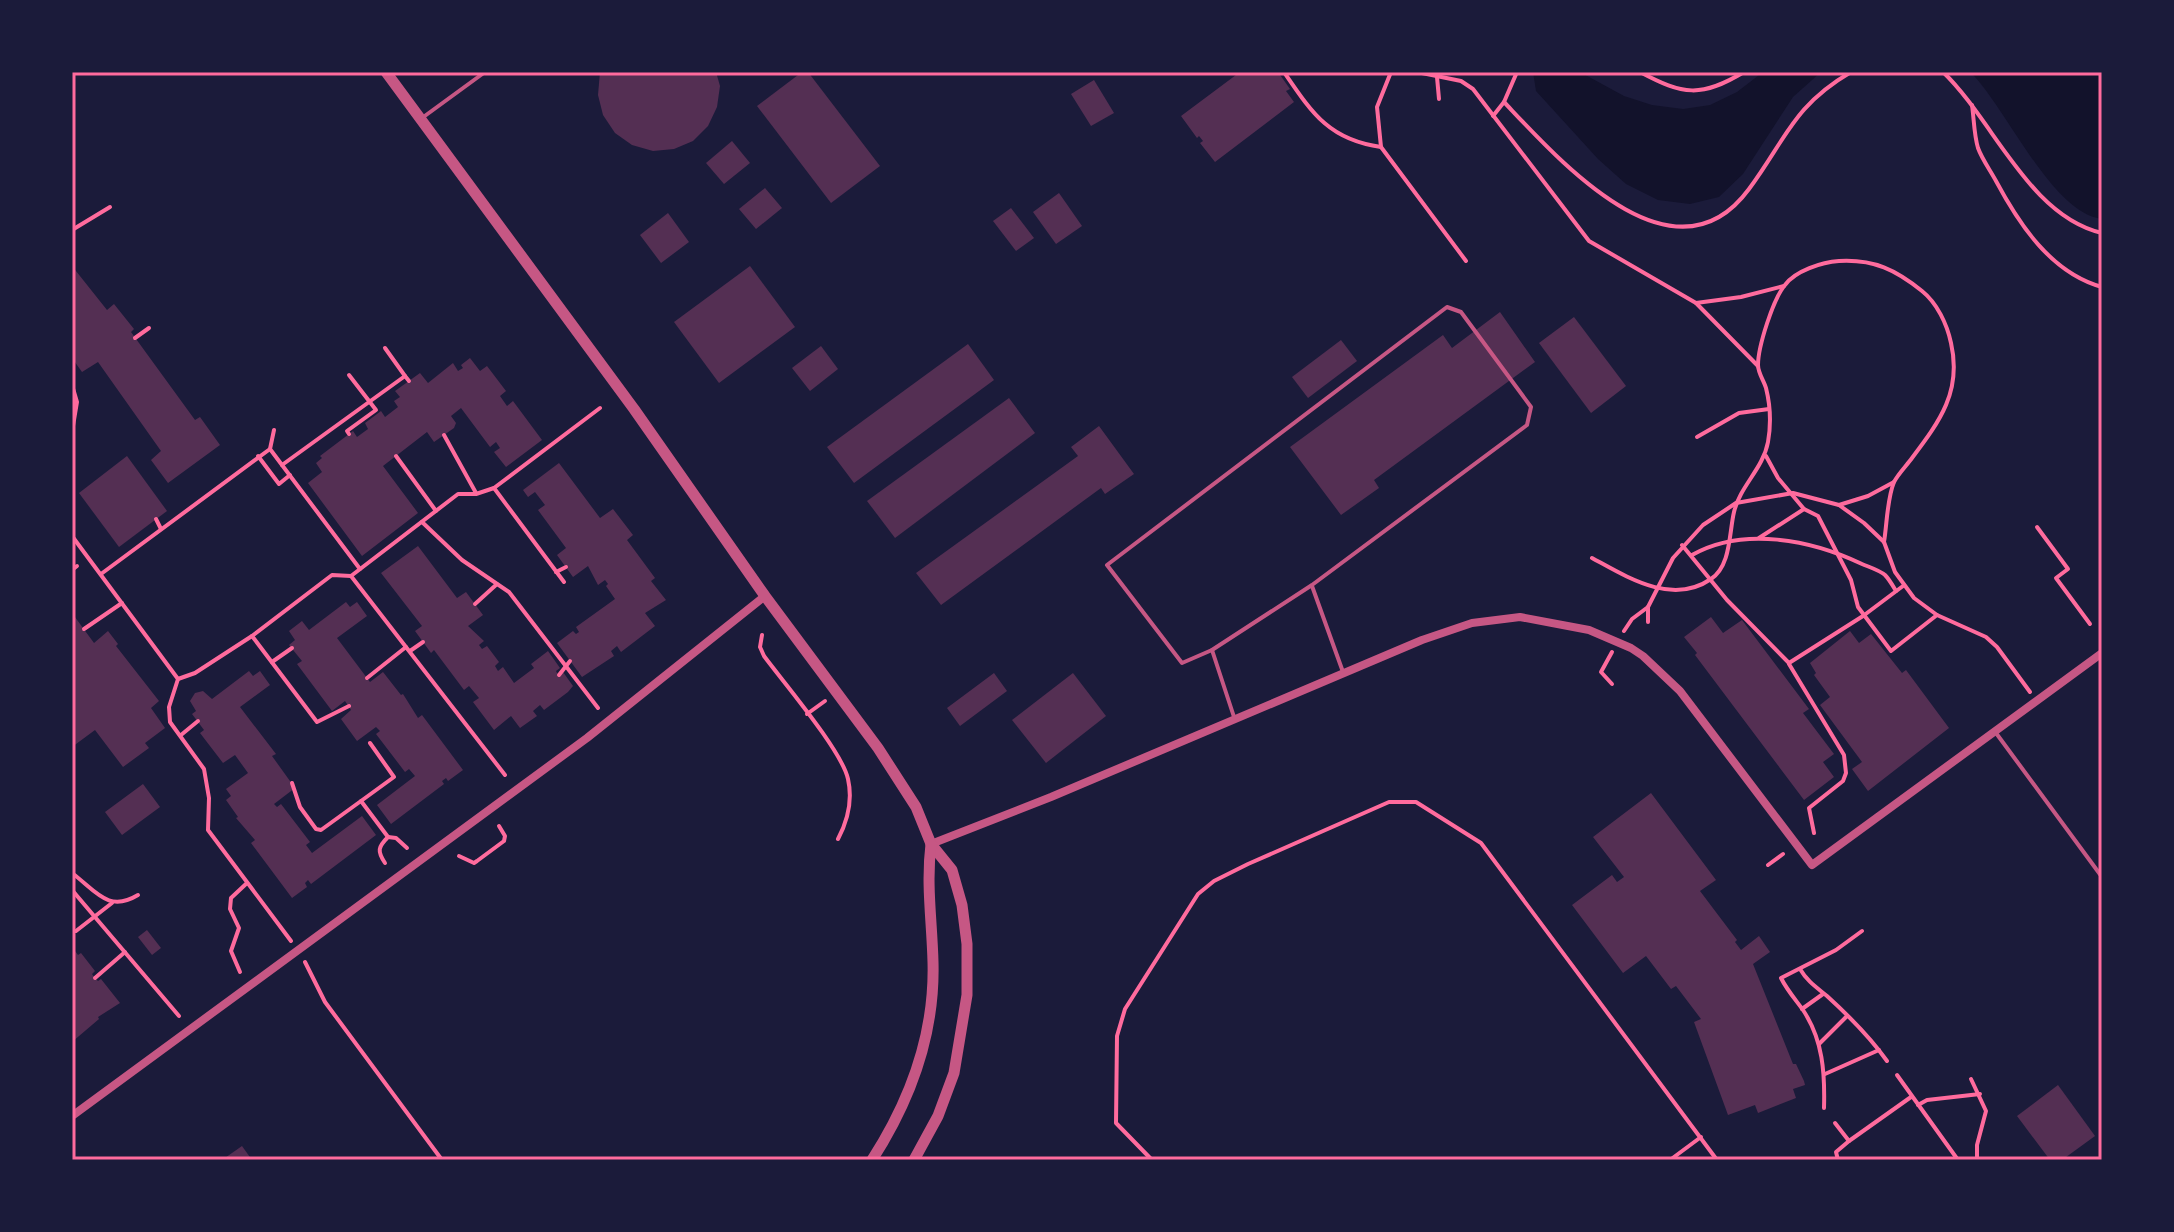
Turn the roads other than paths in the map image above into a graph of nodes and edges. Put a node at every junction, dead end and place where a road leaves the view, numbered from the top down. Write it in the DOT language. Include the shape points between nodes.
graph roads {
  1 [pos="386,72"];
  2 [pos="485,72"];
  3 [pos="420,119"];
  4 [pos="1312,585"];
  5 [pos="765,596"];
  6 [pos="1212,650"];
  7 [pos="2102,653"];
  8 [pos="1344,674"];
  9 [pos="1235,720"];
  10 [pos="1994,731"];
  11 [pos="931,844"];
  12 [pos="2102,877"];
  13 [pos="72,1116"];
  14 [pos="872,1160"];
  15 [pos="914,1160"];
  1 -- 3 [label="street"];
  2 -- 3 [label="lane"];
  3 -- 5 [label="street"];
  4 -- 6 [label="lane"];
  4 -- 6 [label="lane" via="1527,425 1531,407 1461,312 1447,307 1107,565 1182,663"];
  4 -- 8 [label="lane"];
  5 -- 11 [label="street" via="898,778"];
  5 -- 13 [label="street" via="587,738"];
  6 -- 9 [label="lane"];
  7 -- 10 [label="street"];
  8 -- 9 [label="street"];
  8 -- 10 [label="street" via="1472,623 1520,617 1617,641 1643,656 1680,691 1812,865"];
  9 -- 11 [label="street"];
  10 -- 12 [label="lane"];
  11 -- 14 [label="street" via="927,876 933,964 926,1035 914,1081"];
  11 -- 15 [label="street" via="952,870 962,905 967,995 954,1073"];
}
